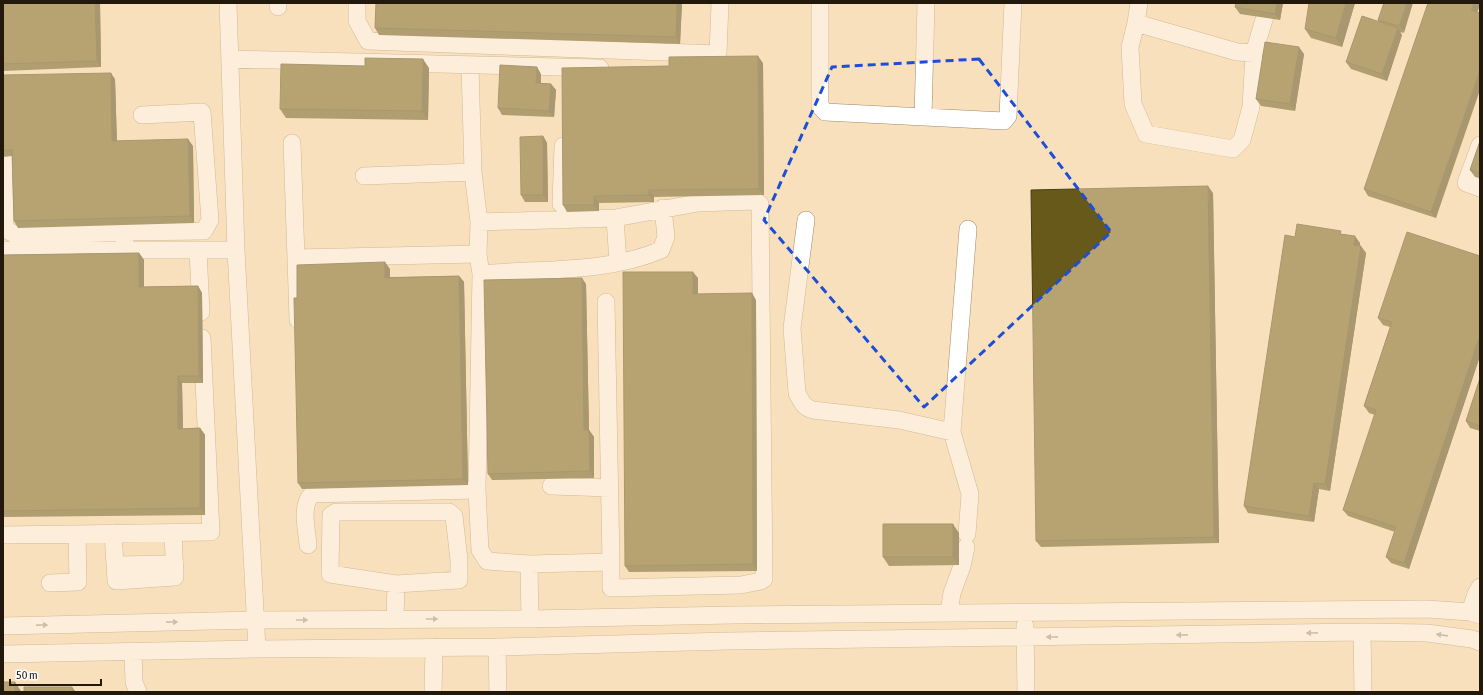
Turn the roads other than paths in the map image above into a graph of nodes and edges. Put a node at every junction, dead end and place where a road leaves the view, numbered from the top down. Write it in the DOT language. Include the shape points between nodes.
graph roads {
  1 [pos="228,3"];
  2 [pos="357,3"];
  3 [pos="720,3"];
  4 [pos="820,3"];
  5 [pos="926,3"];
  6 [pos="1013,3"];
  7 [pos="1139,3"];
  8 [pos="1269,3"];
  9 [pos="1136,23"];
  10 [pos="1254,53"];
  11 [pos="230,59"];
  12 [pos="470,65"];
  13 [pos="612,68"];
  14 [pos="142,115"];
  15 [pos="923,117"];
  16 [pos="564,128"];
  17 [pos="292,143"];
  18 [pos="3,144"];
  19 [pos="1480,145"];
  20 [pos="473,172"];
  21 [pos="364,176"];
  22 [pos="1480,188"];
  23 [pos="561,204"];
  24 [pos="663,208"];
  25 [pos="615,218"];
  26 [pos="806,220"];
  27 [pos="479,222"];
  28 [pos="968,229"];
  29 [pos="125,232"];
  30 [pos="3,250"];
  31 [pos="124,250"];
  32 [pos="198,250"];
  33 [pos="236,250"];
  34 [pos="478,254"];
  35 [pos="296,258"];
  36 [pos="618,263"];
  37 [pos="481,274"];
  38 [pos="606,302"];
  39 [pos="298,336"];
  40 [pos="952,432"];
  41 [pos="552,486"];
  42 [pos="610,488"];
  43 [pos="477,490"];
  44 [pos="113,533"];
  45 [pos="173,533"];
  46 [pos="77,534"];
  47 [pos="3,535"];
  48 [pos="308,545"];
  49 [pos="611,562"];
  50 [pos="529,564"];
  51 [pos="50,583"];
  52 [pos="396,584"];
  53 [pos="1480,587"];
  54 [pos="1025,612"];
  55 [pos="949,613"];
  56 [pos="853,614"];
  57 [pos="1475,614"];
  58 [pos="530,619"];
  59 [pos="255,620"];
  60 [pos="395,620"];
  61 [pos="6,626"];
  62 [pos="1362,632"];
  63 [pos="1025,638"];
  64 [pos="854,640"];
  65 [pos="1480,642"];
  66 [pos="434,647"];
  67 [pos="498,647"];
  68 [pos="256,649"];
  69 [pos="133,651"];
  70 [pos="6,654"];
  71 [pos="133,689"];
  72 [pos="433,692"];
  73 [pos="498,692"];
  74 [pos="1026,692"];
  75 [pos="1363,692"];
  1 -- 11 [label="street"];
  2 -- 3 [label="street" via="357,21 368,41 718,54"];
  4 -- 15 [label="street" via="820,106 825,112"];
  5 -- 15 [label="street"];
  6 -- 15 [label="street" via="1008,116 1004,121"];
  7 -- 9 [label="street"];
  8 -- 10 [label="street"];
  9 -- 10 [label="street" via="1237,52"];
  9 -- 10 [label="street" via="1130,47 1133,104 1146,134 1233,149 1242,140 1251,107"];
  11 -- 12 [label="street"];
  11 -- 33 [label="street"];
  12 -- 13 [label="street" via="566,75"];
  12 -- 20 [label="street"];
  14 -- 29 [label="street" via="202,112 210,220 204,231"];
  16 -- 23 [label="street"];
  17 -- 35 [label="street"];
  18 -- 29 [label="street" via="5,229 16,235"];
  19 -- 22 [label="street" via="1466,183"];
  20 -- 21 [label="street"];
  20 -- 27 [label="street"];
  24 -- 25 [label="street"];
  24 -- 36 [label="street" via="666,237 661,250"];
  24 -- 49 [label="street" via="698,203 755,201 760,204 764,579 741,585 611,588"];
  25 -- 27 [label="street"];
  25 -- 36 [label="street"];
  26 -- 40 [label="street" via="792,328 797,393 800,401 808,409 898,420"];
  27 -- 34 [label="street"];
  28 -- 40 [label="street"];
  29 -- 31 [label="street"];
  30 -- 31 [label="street"];
  31 -- 32 [label="street"];
  32 -- 33 [label="street"];
  32 -- 45 [label="street" via="211,532"];
  33 -- 59 [label="street"];
  34 -- 35 [label="street"];
  34 -- 37 [label="street"];
  35 -- 39 [label="street"];
  36 -- 37 [label="street"];
  37 -- 43 [label="street"];
  38 -- 42 [label="street"];
  40 -- 55 [label="street" via="970,494 962,566 952,593"];
  41 -- 42 [label="street"];
  42 -- 49 [label="street"];
  43 -- 48 [label="street" via="312,494 307,500 305,510"];
  43 -- 50 [label="street" via="480,550 487,561"];
  44 -- 45 [label="street"];
  44 -- 45 [label="street" via="115,565 175,564"];
  44 -- 46 [label="street"];
  46 -- 47 [label="street"];
  46 -- 51 [label="street" via="78,582"];
  49 -- 50 [label="street"];
  50 -- 58 [label="street"];
  52 -- 52 [label="street" via="459,580 454,516 449,512 336,512 331,515 330,574"];
  52 -- 60 [label="street"];
  53 -- 57 [label="street" via="1476,594"];
  54 -- 55 [label="street"];
  54 -- 57 [label="street" via="1426,609"];
  54 -- 63 [label="street"];
  55 -- 56 [label="street"];
  56 -- 58 [label="street"];
  56 -- 64 [label="street"];
  60 -- 58 [label="street, one-way"];
  59 -- 60 [label="street, one-way"];
  61 -- 59 [label="street, one-way"];
  59 -- 68 [label="street"];
  61 -- 70 [label="street"];
  62 -- 63 [label="street, one-way"];
  65 -- 62 [label="street, one-way" via="1427,633"];
  62 -- 75 [label="street"];
  63 -- 64 [label="street"];
  63 -- 74 [label="street"];
  64 -- 67 [label="street"];
  66 -- 67 [label="street"];
  66 -- 68 [label="street"];
  66 -- 72 [label="street"];
  67 -- 73 [label="street"];
  68 -- 69 [label="street"];
  69 -- 70 [label="street"];
  69 -- 71 [label="street"];
}
